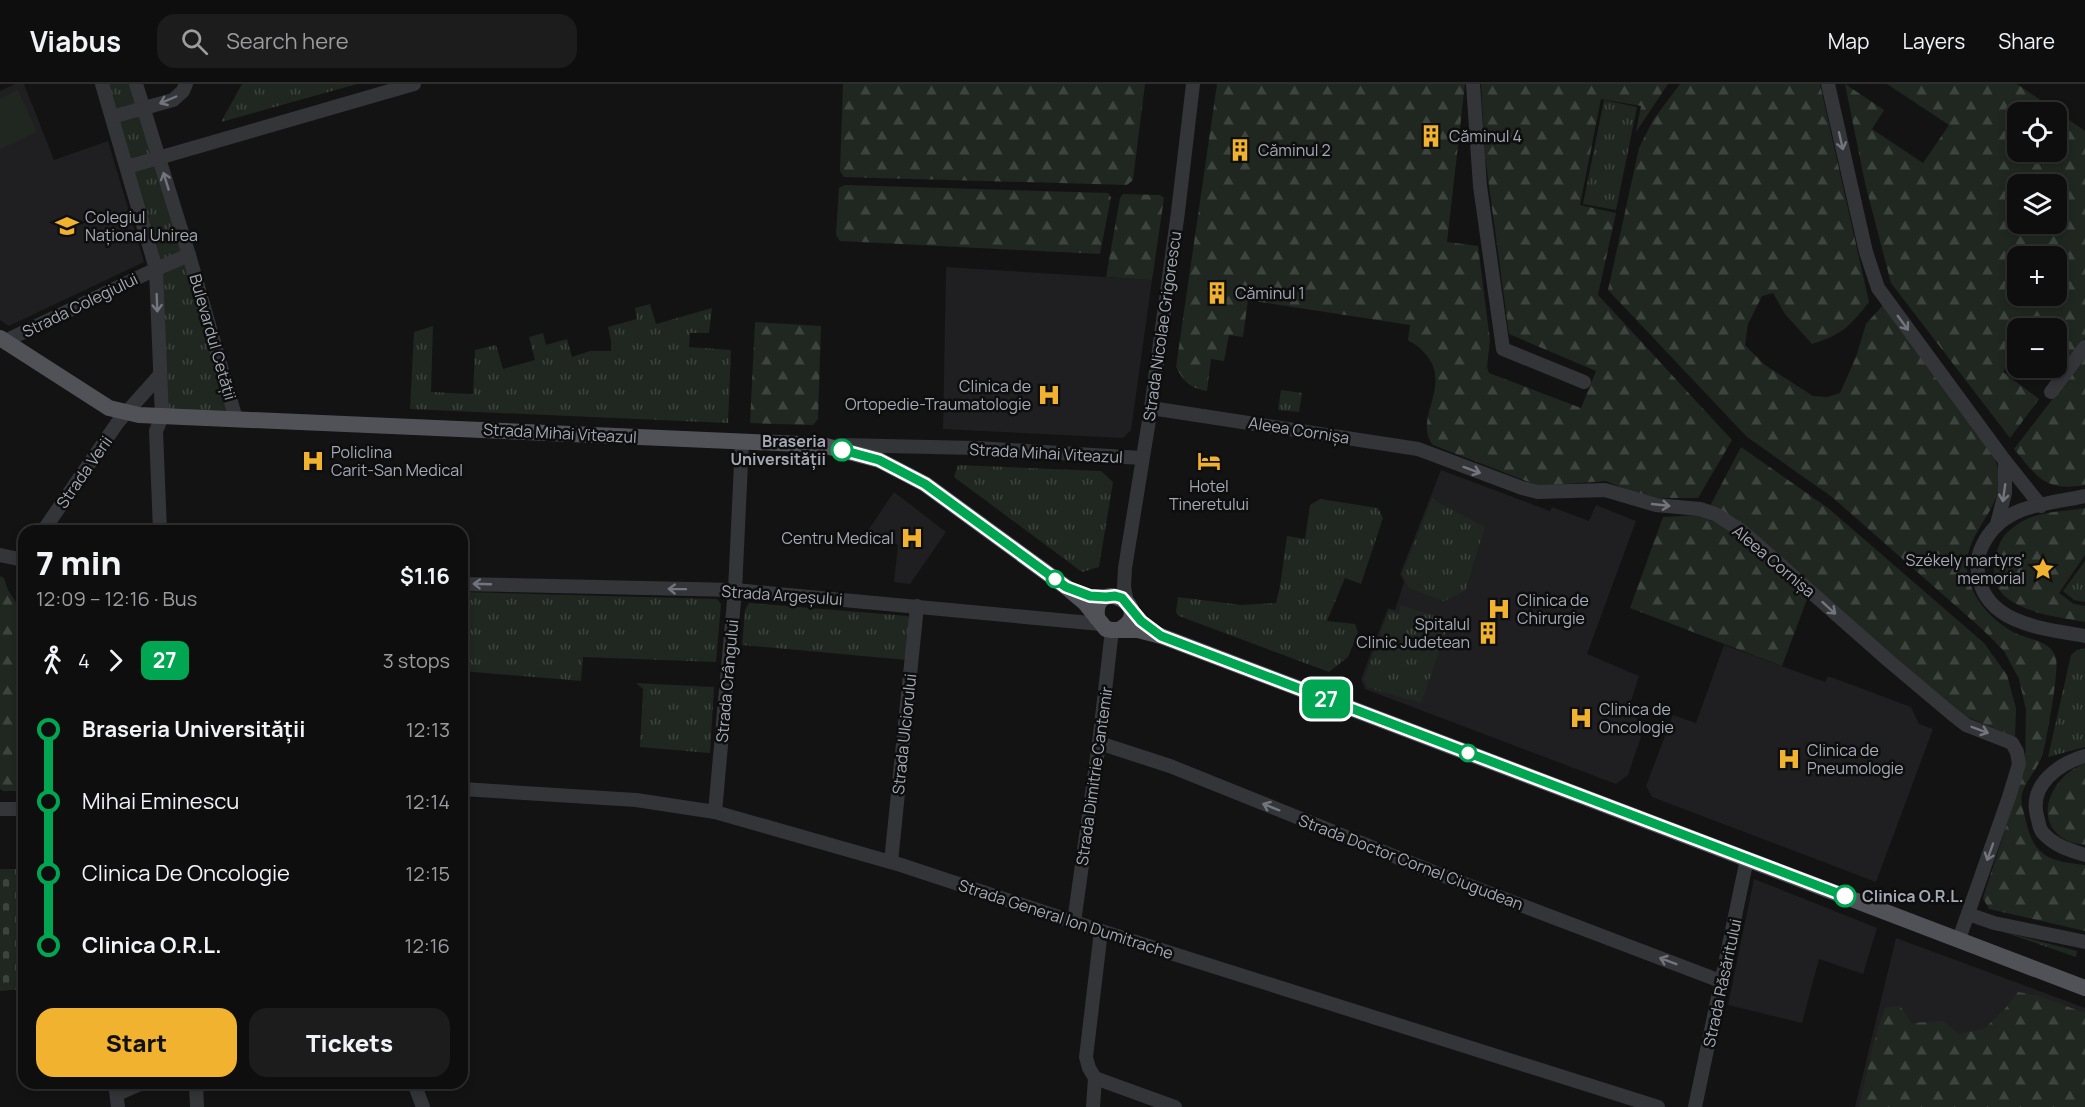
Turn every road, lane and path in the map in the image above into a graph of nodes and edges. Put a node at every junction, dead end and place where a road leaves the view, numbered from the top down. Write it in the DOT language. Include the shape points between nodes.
graph roads {
  1 [pos="102,84"];
  2 [pos="136,84"];
  3 [pos="186,84"];
  4 [pos="414,84"];
  5 [pos="1193,84"];
  6 [pos="1473,84"];
  7 [pos="1828,84"];
  8 [pos="144,108"];
  9 [pos="112,117"];
  10 [pos="159,158"];
  11 [pos="127,167"];
  12 [pos="189,255"];
  13 [pos="156,269"];
  14 [pos="2,340"];
  15 [pos="2085,347"];
  16 [pos="159,376"];
  17 [pos="1584,382"];
  18 [pos="2051,392"];
  19 [pos="1151,408"];
  20 [pos="126,413"];
  21 [pos="162,417"];
  22 [pos="237,419"];
  23 [pos="742,442"];
  24 [pos="822,445"];
  25 [pos="1142,458"];
  26 [pos="2005,461"];
  27 [pos="2085,496"];
  28 [pos="2041,506"];
  29 [pos="1997,524"];
  30 [pos="47,525"];
  31 [pos="160,525"];
  32 [pos="0,555"];
  33 [pos="18,559"];
  34 [pos="1125,568"];
  35 [pos="468,584"];
  36 [pos="1066,587"];
  37 [pos="735,590"];
  38 [pos="1107,597"];
  39 [pos="1129,605"];
  40 [pos="917,606"];
  41 [pos="1107,626"];
  42 [pos="1161,636"];
  43 [pos="2085,636"];
  44 [pos="1099,743"];
  45 [pos="2085,756"];
  46 [pos="468,789"];
  47 [pos="18,808"];
  48 [pos="0,809"];
  49 [pos="715,812"];
  50 [pos="2085,855"];
  51 [pos="1747,859"];
  52 [pos="891,862"];
  53 [pos="1968,914"];
  54 [pos="1074,922"];
  55 [pos="1101,931"];
  56 [pos="1959,939"];
  57 [pos="2085,942"];
  58 [pos="1723,982"];
  59 [pos="2085,988"];
  60 [pos="1095,1078"];
  61 [pos="196,1089"];
  62 [pos="416,1089"];
  63 [pos="197,1107"];
  64 [pos="423,1107"];
  65 [pos="1093,1107"];
  66 [pos="1175,1107"];
  67 [pos="1658,1107"];
  68 [pos="1695,1107"];
  1 -- 9 [label="street"];
  2 -- 8 [label="street, Bulevardul Cetății"];
  3 -- 8 [label="street, one-way" via="173,100"];
  4 -- 10 [label="street"];
  5 -- 19 [label="street, Strada Nicolae Grigorescu"];
  6 -- 17 [label="street" via="1480,186 1503,349"];
  7 -- 26 [label="street, one-way" via="1866,252 1878,288"];
  8 -- 9 [label="street"];
  8 -- 10 [label="street, Bulevardul Cetății"];
  9 -- 11 [label="street"];
  10 -- 11 [label="street"];
  12 -- 10 [label="street, Bulevardul Cetății, one-way"];
  11 -- 13 [label="street"];
  12 -- 13 [label="street, Bulevardul Cetății"];
  12 -- 22 [label="street, Bulevardul Cetății"];
  13 -- 14 [label="street, Strada Colegiului"];
  13 -- 16 [label="street, one-way"];
  14 -- 20 [label="main road, Strada Mihai Viteazul" via="109,408"];
  15 -- 18 [label="street"];
  16 -- 20 [label="street"];
  16 -- 21 [label="street"];
  19 -- 25 [label="street, Strada Nicolae Grigorescu"];
  19 -- 53 [label="street, Aleea Cornișa, one-way" via="1418,449 1538,492 1605,490 1656,505 1700,508 1715,514 1742,531 1966,725 2012,743 2019,764"];
  20 -- 21 [label="main road, Strada Mihai Viteazul"];
  20 -- 30 [label="street, Strada Verii"];
  21 -- 22 [label="main road, Strada Mihai Viteazul"];
  21 -- 31 [label="street" via="156,431"];
  22 -- 23 [label="main road, Strada Mihai Viteazul"];
  23 -- 24 [label="main road, Strada Mihai Viteazul"];
  23 -- 37 [label="street, Strada Crângului"];
  24 -- 25 [label="street, Strada Mihai Viteazul" via="977,448"];
  24 -- 36 [label="main road" via="879,460 925,484"];
  25 -- 34 [label="street, Strada Nicolae Grigorescu"];
  26 -- 28 [label="street"];
  26 -- 29 [label="street, one-way" via="2005,493"];
  27 -- 28 [label="street"];
  28 -- 29 [label="street" via="2018,512"];
  29 -- 43 [label="street" via="1984,541 1976,563 1980,586 1994,607 2014,620"];
  32 -- 33 [label="street"];
  34 -- 38 [label="street, Strada Nicolae Grigorescu"];
  34 -- 39 [label="street, Strada Nicolae Grigorescu" via="1124,587"];
  37 -- 35 [label="street, Strada Argeșului, one-way"];
  36 -- 38 [label="main road" via="1090,596"];
  36 -- 41 [label="main road"];
  37 -- 40 [label="street, Strada Argeșului"];
  37 -- 49 [label="street, Strada Crângului"];
  38 -- 39 [label="main road" via="1115,596"];
  38 -- 41 [label="main road" via="1098,605"];
  39 -- 41 [label="main road" via="1129,621"];
  39 -- 42 [label="main road" via="1141,621"];
  40 -- 41 [label="street, Strada Argeșului"];
  40 -- 52 [label="street, Strada Ulciorului"];
  41 -- 42 [label="main road"];
  41 -- 44 [label="street, Strada Dimitrie Cantemir"];
  42 -- 51 [label="main road"];
  44 -- 54 [label="street, Strada Dimitrie Cantemir"];
  58 -- 44 [label="street, Strada Doctor Cornel Ciugudean, one-way" via="1431,872 1170,766"];
  45 -- 50 [label="street" via="2054,771 2039,787 2035,809 2041,831 2056,845"];
  46 -- 49 [label="street, Strada General Ion Dumitrache" via="636,800"];
  47 -- 48 [label="street"];
  49 -- 52 [label="street, Strada General Ion Dumitrache"];
  51 -- 56 [label="main road"];
  51 -- 58 [label="street, Strada Răsăritului"];
  52 -- 54 [label="street, Strada General Ion Dumitrache"];
  53 -- 56 [label="street, Aleea Cornișa"];
  53 -- 57 [label="street"];
  54 -- 55 [label="street, Strada General Ion Dumitrache"];
  55 -- 60 [label="street" via="1086,1057"];
  55 -- 67 [label="street, Strada General Ion Dumitrache"];
  56 -- 59 [label="main road"];
  58 -- 68 [label="street, Strada Răsăritului"];
  60 -- 65 [label="street"];
  60 -- 66 [label="street"];
  61 -- 63 [label="street"];
  62 -- 64 [label="street"];
}
